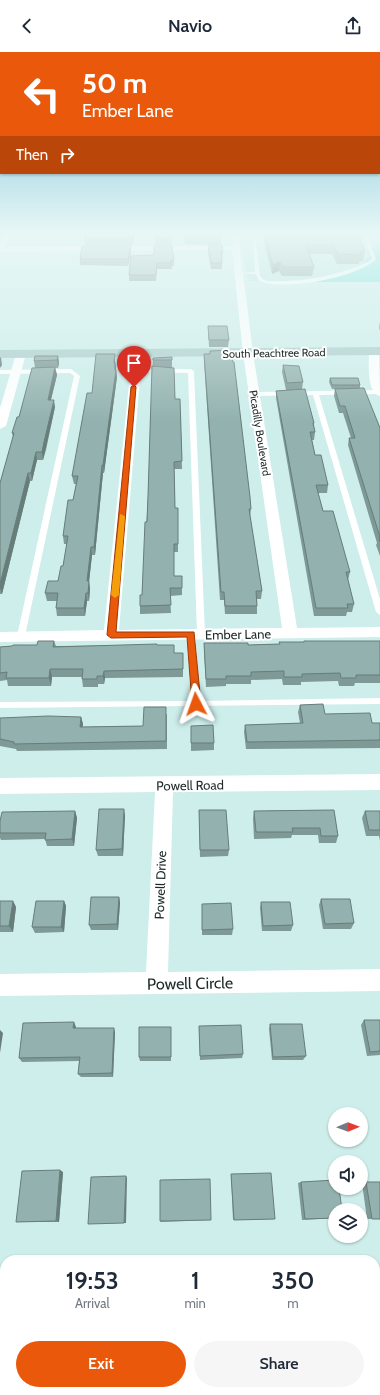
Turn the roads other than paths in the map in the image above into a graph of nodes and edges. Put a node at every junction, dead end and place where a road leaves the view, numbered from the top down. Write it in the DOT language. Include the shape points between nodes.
graph roads {
  1 [pos="242,296"];
  2 [pos="377,351"];
  3 [pos="248,353"];
  4 [pos="0,354"];
  5 [pos="21,354"];
  6 [pos="136,354"];
  7 [pos="17,371"];
  8 [pos="135,371"];
  9 [pos="377,371"];
  10 [pos="0,372"];
  11 [pos="380,392"];
  12 [pos="254,394"];
  13 [pos="316,394"];
  14 [pos="0,426"];
  15 [pos="380,612"];
  16 [pos="380,632"];
  17 [pos="290,633"];
  18 [pos="196,634"];
  19 [pos="111,635"];
  20 [pos="22,636"];
  21 [pos="0,637"];
  22 [pos="380,701"];
  23 [pos="196,704"];
  24 [pos="0,705"];
  25 [pos="380,782"];
  26 [pos="164,785"];
  27 [pos="0,786"];
  28 [pos="380,980"];
  29 [pos="157,984"];
  30 [pos="0,985"];
  1 -- 3 [label="street, Picadilly Boulevard"];
  2 -- 3 [label="main road, South Peachtree Road"];
  2 -- 9 [label="street"];
  3 -- 6 [label="main road, South Peachtree Road"];
  3 -- 12 [label="street, Picadilly Boulevard"];
  4 -- 5 [label="main road, South Peachtree Road"];
  5 -- 6 [label="main road, South Peachtree Road"];
  5 -- 7 [label="street"];
  6 -- 8 [label="street"];
  7 -- 10 [label="lane"];
  7 -- 14 [label="street"];
  7 -- 20 [label="lane" via="71,371 77,376"];
  8 -- 18 [label="lane" via="191,371"];
  8 -- 19 [label="street"];
  9 -- 11 [label="street" via="374,380"];
  11 -- 13 [label="lane"];
  12 -- 13 [label="lane"];
  12 -- 17 [label="street, Picadilly Boulevard"];
  13 -- 15 [label="lane"];
  16 -- 17 [label="street, Ember Lane"];
  17 -- 18 [label="street, Ember Lane"];
  18 -- 19 [label="street, Ember Lane"];
  18 -- 23 [label="lane"];
  19 -- 20 [label="street, Ember Lane"];
  20 -- 21 [label="street, Ember Lane"];
  22 -- 23 [label="lane"];
  23 -- 24 [label="lane"];
  25 -- 26 [label="street, Powell Road"];
  26 -- 27 [label="street, Powell Road"];
  26 -- 29 [label="street, Powell Drive"];
  28 -- 29 [label="street, Powell Circle"];
  29 -- 30 [label="street, Powell Circle"];
}
